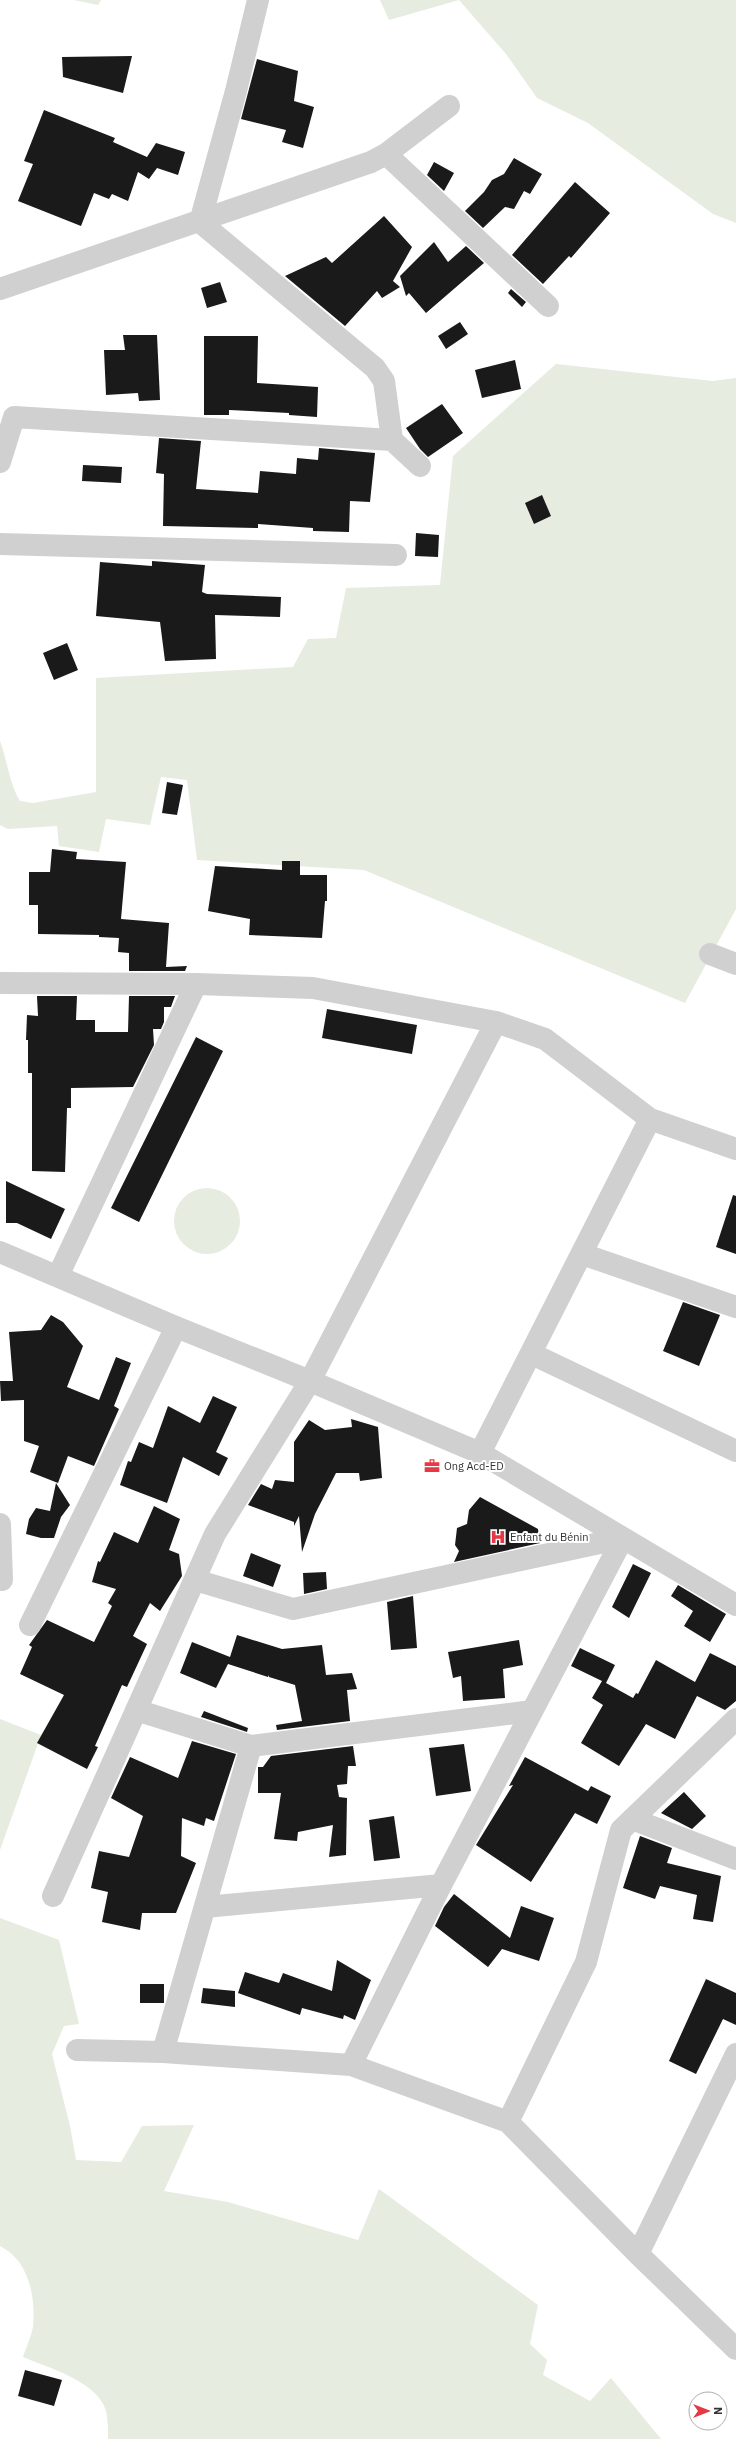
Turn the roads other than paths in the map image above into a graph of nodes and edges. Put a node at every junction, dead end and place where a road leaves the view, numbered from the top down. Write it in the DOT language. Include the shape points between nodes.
graph roads {
  1 [pos="258,0"];
  2 [pos="449,106"];
  3 [pos="386,154"];
  4 [pos="200,222"];
  5 [pos="0,289"];
  6 [pos="548,306"];
  7 [pos="392,440"];
  8 [pos="0,462"];
  9 [pos="420,466"];
  10 [pos="0,544"];
  11 [pos="396,555"];
  12 [pos="710,954"];
  13 [pos="736,964"];
  14 [pos="0,983"];
  15 [pos="196,984"];
  16 [pos="496,1022"];
  17 [pos="650,1119"];
  18 [pos="736,1149"];
  19 [pos="0,1252"];
  20 [pos="582,1254"];
  21 [pos="58,1276"];
  22 [pos="736,1307"];
  23 [pos="176,1328"];
  24 [pos="532,1354"];
  25 [pos="310,1381"];
  26 [pos="736,1451"];
  27 [pos="480,1453"];
  28 [pos="0,1524"];
  29 [pos="623,1538"];
  30 [pos="2,1580"];
  31 [pos="195,1580"];
  32 [pos="736,1605"];
  33 [pos="30,1625"];
  34 [pos="136,1710"];
  35 [pos="532,1711"];
  36 [pos="736,1719"];
  37 [pos="251,1746"];
  38 [pos="632,1819"];
  39 [pos="736,1859"];
  40 [pos="441,1885"];
  41 [pos="53,1896"];
  42 [pos="205,1907"];
  43 [pos="77,2050"];
  44 [pos="163,2052"];
  45 [pos="736,2054"];
  46 [pos="351,2065"];
  47 [pos="508,2122"];
  48 [pos="638,2254"];
  49 [pos="736,2349"];
  1 -- 4 [label="street"];
  2 -- 3 [label="street"];
  3 -- 4 [label="street" via="371,162"];
  3 -- 6 [label="street"];
  4 -- 5 [label="street"];
  4 -- 7 [label="street" via="375,368 384,381"];
  7 -- 8 [label="street" via="14,417"];
  7 -- 9 [label="street"];
  10 -- 11 [label="street"];
  12 -- 13 [label="street"];
  14 -- 15 [label="street"];
  15 -- 16 [label="street" via="313,988"];
  15 -- 21 [label="street"];
  16 -- 17 [label="street" via="546,1039"];
  16 -- 25 [label="street"];
  17 -- 18 [label="street"];
  17 -- 20 [label="street"];
  19 -- 21 [label="street"];
  20 -- 22 [label="street"];
  20 -- 24 [label="street"];
  21 -- 23 [label="street"];
  23 -- 25 [label="street"];
  23 -- 33 [label="street"];
  24 -- 26 [label="street"];
  24 -- 27 [label="street"];
  25 -- 27 [label="street"];
  25 -- 31 [label="street" via="215,1534"];
  27 -- 29 [label="street"];
  28 -- 30 [label="street"];
  29 -- 31 [label="street" via="293,1609"];
  29 -- 32 [label="street"];
  29 -- 35 [label="street"];
  31 -- 34 [label="street"];
  34 -- 37 [label="street"];
  34 -- 41 [label="street"];
  35 -- 37 [label="street"];
  35 -- 40 [label="street"];
  36 -- 38 [label="street"];
  37 -- 42 [label="street"];
  38 -- 39 [label="street"];
  38 -- 47 [label="street" via="621,1830 586,1962"];
  40 -- 42 [label="street"];
  40 -- 46 [label="street"];
  42 -- 44 [label="street"];
  43 -- 44 [label="street"];
  44 -- 46 [label="street"];
  45 -- 48 [label="street"];
  46 -- 47 [label="street"];
  47 -- 48 [label="street"];
  48 -- 49 [label="street"];
}
